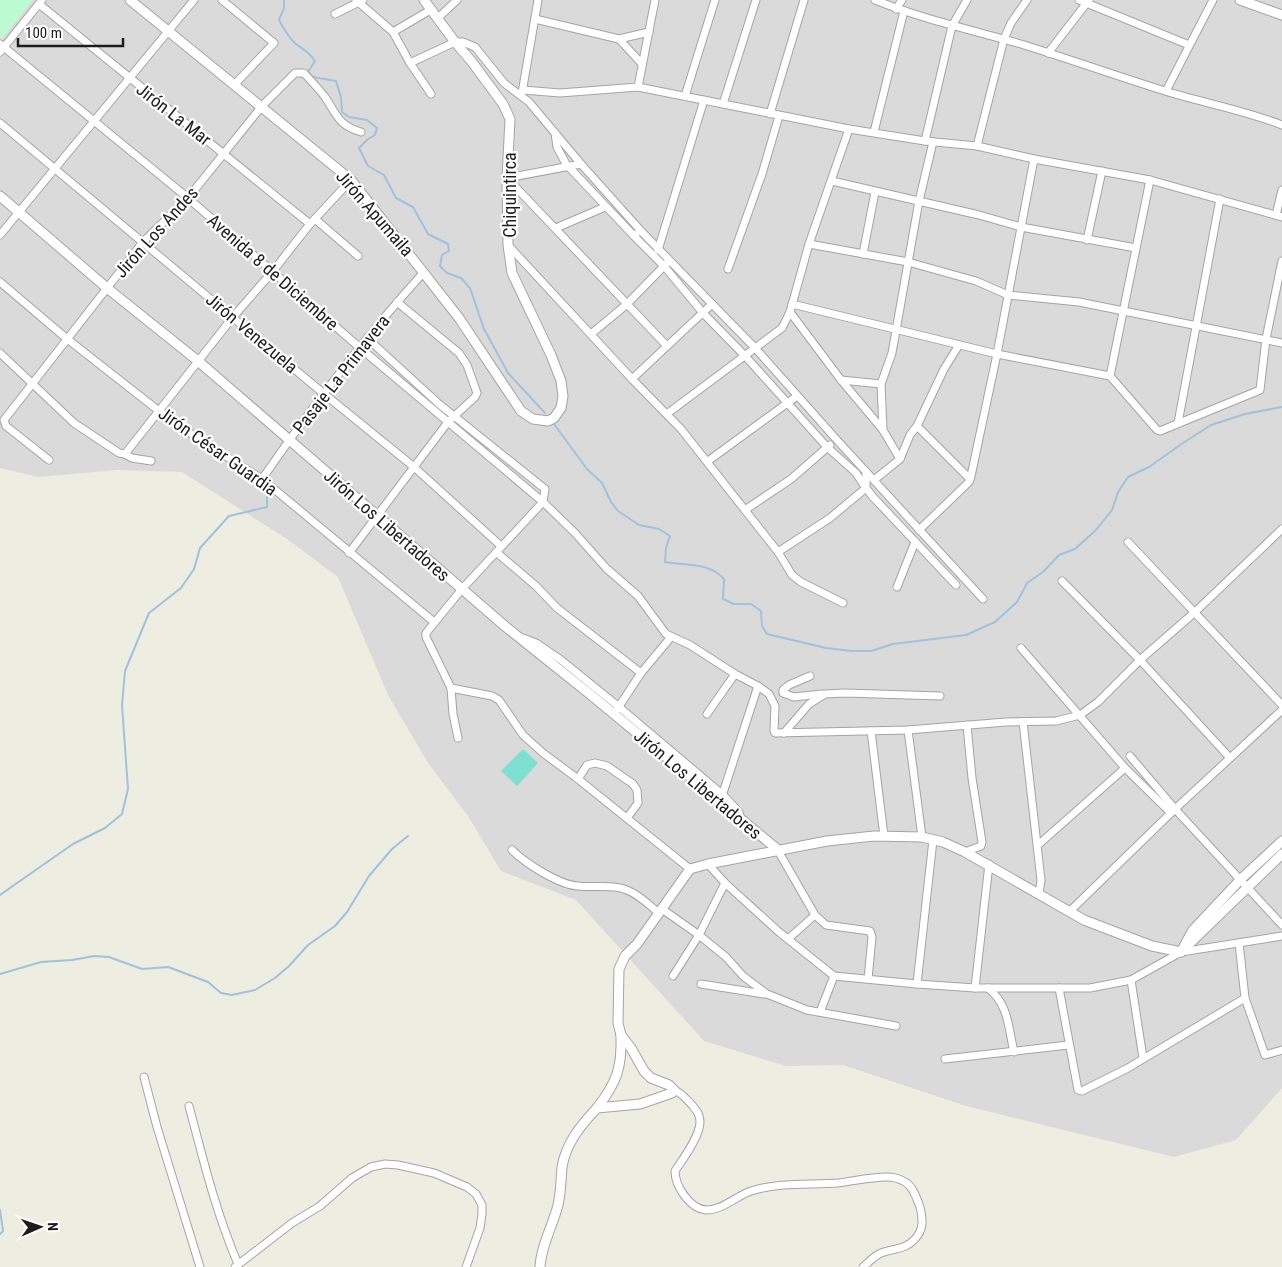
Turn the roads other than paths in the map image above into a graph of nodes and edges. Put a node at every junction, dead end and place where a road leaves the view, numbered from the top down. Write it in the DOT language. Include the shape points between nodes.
graph roads {
  1 [pos="130,0"];
  2 [pos="194,0"];
  3 [pos="222,0"];
  4 [pos="424,0"];
  5 [pos="457,0"];
  6 [pos="538,0"];
  7 [pos="655,0"];
  8 [pos="715,0"];
  9 [pos="756,0"];
  10 [pos="804,0"];
  11 [pos="875,0"];
  12 [pos="902,0"];
  13 [pos="967,0"];
  14 [pos="1027,0"];
  15 [pos="1213,0"];
  16 [pos="1240,0"];
  17 [pos="359,1"];
  18 [pos="1085,1"];
  19 [pos="41,2"];
  20 [pos="432,9"];
  21 [pos="896,9"];
  22 [pos="904,11"];
  23 [pos="336,14"];
  24 [pos="1282,15"];
  25 [pos="438,18"];
  26 [pos="535,19"];
  27 [pos="952,26"];
  28 [pos="167,30"];
  29 [pos="393,32"];
  30 [pos="648,32"];
  31 [pos="619,39"];
  32 [pos="1004,40"];
  33 [pos="455,42"];
  34 [pos="1189,45"];
  35 [pos="1,48"];
  36 [pos="1048,53"];
  37 [pos="410,63"];
  38 [pos="642,64"];
  39 [pos="129,78"];
  40 [pos="235,84"];
  41 [pos="638,87"];
  42 [pos="1166,91"];
  43 [pos="522,93"];
  44 [pos="430,94"];
  45 [pos="685,96"];
  46 [pos="704,100"];
  47 [pos="722,104"];
  48 [pos="262,106"];
  49 [pos="770,114"];
  50 [pos="779,116"];
  51 [pos="95,121"];
  52 [pos="0,123"];
  53 [pos="1282,125"];
  54 [pos="848,129"];
  55 [pos="361,132"];
  56 [pos="874,132"];
  57 [pos="555,133"];
  58 [pos="929,141"];
  59 [pos="977,146"];
  60 [pos="224,153"];
  61 [pos="1034,158"];
  62 [pos="581,164"];
  63 [pos="568,166"];
  64 [pos="54,169"];
  65 [pos="1102,171"];
  66 [pos="507,178"];
  67 [pos="351,180"];
  68 [pos="1150,180"];
  69 [pos="832,181"];
  70 [pos="1282,190"];
  71 [pos="875,192"];
  72 [pos="0,196"];
  73 [pos="188,198"];
  74 [pos="1220,199"];
  75 [pos="919,201"];
  76 [pos="605,207"];
  77 [pos="17,213"];
  78 [pos="1279,216"];
  79 [pos="312,222"];
  80 [pos="1021,227"];
  81 [pos="556,228"];
  82 [pos="637,233"];
  83 [pos="0,235"];
  84 [pos="1087,240"];
  85 [pos="143,242"];
  86 [pos="808,244"];
  87 [pos="508,245"];
  88 [pos="1136,248"];
  89 [pos="658,250"];
  90 [pos="863,254"];
  91 [pos="358,256"];
  92 [pos="1282,261"];
  93 [pos="908,262"];
  94 [pos="666,263"];
  95 [pos="728,269"];
  96 [pos="273,271"];
  97 [pos="424,272"];
  98 [pos="0,282"];
  99 [pos="106,288"];
  100 [pos="1008,295"];
  101 [pos="397,302"];
  102 [pos="626,304"];
  103 [pos="712,304"];
  104 [pos="791,308"];
  105 [pos="1123,310"];
  106 [pos="703,313"];
  107 [pos="233,317"];
  108 [pos="1196,327"];
  109 [pos="897,329"];
  110 [pos="591,334"];
  111 [pos="66,338"];
  112 [pos="367,338"];
  113 [pos="1266,339"];
  114 [pos="1282,343"];
  115 [pos="959,345"];
  116 [pos="667,346"];
  117 [pos="359,347"];
  118 [pos="756,349"];
  119 [pos="0,353"];
  120 [pos="997,354"];
  121 [pos="746,357"];
  122 [pos="198,361"];
  123 [pos="1110,376"];
  124 [pos="632,379"];
  125 [pos="841,380"];
  126 [pos="881,384"];
  127 [pos="32,385"];
  128 [pos="323,394"];
  129 [pos="797,396"];
  130 [pos="788,402"];
  131 [pos="560,408"];
  132 [pos="159,411"];
  133 [pos="668,414"];
  134 [pos="456,416"];
  135 [pos="448,422"];
  136 [pos="1178,423"];
  137 [pos="917,426"];
  138 [pos="883,430"];
  139 [pos="836,439"];
  140 [pos="289,440"];
  141 [pos="827,447"];
  142 [pos="122,453"];
  143 [pos="900,459"];
  144 [pos="49,460"];
  145 [pos="151,461"];
  146 [pos="708,461"];
  147 [pos="414,467"];
  148 [pos="866,472"];
  149 [pos="262,479"];
  150 [pos="970,479"];
  151 [pos="874,480"];
  152 [pos="866,488"];
  153 [pos="543,502"];
  154 [pos="745,510"];
  155 [pos="376,516"];
  156 [pos="1282,529"];
  157 [pos="919,530"];
  158 [pos="915,542"];
  159 [pos="1128,542"];
  160 [pos="499,549"];
  161 [pos="778,552"];
  162 [pos="350,553"];
  163 [pos="1062,582"];
  164 [pos="956,585"];
  165 [pos="897,587"];
  166 [pos="462,589"];
  167 [pos="983,599"];
  168 [pos="843,603"];
  169 [pos="1195,612"];
  170 [pos="434,622"];
  171 [pos="671,637"];
  172 [pos="1022,648"];
  173 [pos="1140,660"];
  174 [pos="641,673"];
  175 [pos="735,674"];
  176 [pos="810,676"];
  177 [pos="758,686"];
  178 [pos="451,688"];
  179 [pos="825,694"];
  180 [pos="940,696"];
  181 [pos="1282,705"];
  182 [pos="616,710"];
  183 [pos="1282,710"];
  184 [pos="707,714"];
  185 [pos="1080,715"];
  186 [pos="1023,722"];
  187 [pos="967,725"];
  188 [pos="908,730"];
  189 [pos="871,731"];
  190 [pos="784,734"];
  191 [pos="458,738"];
  192 [pos="1130,756"];
  193 [pos="1230,758"];
  194 [pos="1125,768"];
  195 [pos="578,779"];
  196 [pos="721,799"];
  197 [pos="1173,811"];
  198 [pos="627,818"];
  199 [pos="884,836"];
  200 [pos="922,837"];
  201 [pos="933,840"];
  202 [pos="1282,840"];
  203 [pos="1038,845"];
  204 [pos="777,849"];
  205 [pos="512,850"];
  206 [pos="966,852"];
  207 [pos="1282,854"];
  208 [pos="1262,859"];
  209 [pos="708,864"];
  210 [pos="989,864"];
  211 [pos="1269,866"];
  212 [pos="690,869"];
  213 [pos="1241,879"];
  214 [pos="725,883"];
  215 [pos="1247,888"];
  216 [pos="1039,894"];
  217 [pos="660,911"];
  218 [pos="1070,912"];
  219 [pos="815,915"];
  220 [pos="1282,925"];
  221 [pos="698,934"];
  222 [pos="1282,936"];
  223 [pos="788,939"];
  224 [pos="1239,943"];
  225 [pos="1181,952"];
  226 [pos="673,976"];
  227 [pos="834,976"];
  228 [pos="868,979"];
  229 [pos="1131,980"];
  230 [pos="701,984"];
  231 [pos="917,984"];
  232 [pos="975,988"];
  233 [pos="987,988"];
  234 [pos="1059,988"];
  235 [pos="767,994"];
  236 [pos="1245,998"];
  237 [pos="820,1012"];
  238 [pos="896,1026"];
  239 [pos="621,1035"];
  240 [pos="1068,1045"];
  241 [pos="1282,1050"];
  242 [pos="1014,1052"];
  243 [pos="1143,1058"];
  244 [pos="945,1059"];
  245 [pos="144,1077"];
  246 [pos="674,1090"];
  247 [pos="189,1106"];
  248 [pos="597,1108"];
  249 [pos="237,1266"];
  250 [pos="200,1267"];
  251 [pos="466,1267"];
  252 [pos="540,1267"];
  253 [pos="864,1267"];
  1 -- 28 [label="street, Jirón Apumaila"];
  2 -- 28 [label="street"];
  3 -- 40 [label="street" via="274,43"];
  4 -- 20 [label="street, Chiquintirca"];
  5 -- 25 [label="street"];
  6 -- 26 [label="street"];
  7 -- 30 [label="street"];
  8 -- 45 [label="street"];
  9 -- 47 [label="street"];
  10 -- 49 [label="street"];
  11 -- 21 [label="street"];
  12 -- 21 [label="street"];
  13 -- 27 [label="street"];
  14 -- 32 [label="street"];
  15 -- 34 [label="street"];
  16 -- 24 [label="street"];
  17 -- 23 [label="street"];
  17 -- 29 [label="street"];
  18 -- 34 [label="street"];
  18 -- 36 [label="street"];
  19 -- 35 [label="street"];
  19 -- 39 [label="street, Jirón La Mar"];
  20 -- 25 [label="street, Chiquintirca"];
  20 -- 29 [label="street"];
  21 -- 22 [label="street"];
  22 -- 27 [label="street"];
  22 -- 56 [label="street"];
  25 -- 33 [label="street, Chiquintirca"];
  26 -- 31 [label="street"];
  26 -- 43 [label="street"];
  27 -- 32 [label="street"];
  27 -- 58 [label="street"];
  28 -- 39 [label="street"];
  28 -- 40 [label="street, Jirón Apumaila"];
  29 -- 37 [label="street"];
  30 -- 31 [label="street"];
  30 -- 38 [label="street"];
  31 -- 38 [label="street"];
  32 -- 36 [label="street"];
  32 -- 59 [label="street"];
  33 -- 37 [label="street"];
  33 -- 43 [label="street" via="475,47 504,83"];
  33 -- 66 [label="street, Chiquintirca" via="510,119"];
  34 -- 42 [label="street"];
  35 -- 51 [label="street, Avenida 8 de Diciembre"];
  36 -- 42 [label="street"];
  37 -- 44 [label="street"];
  38 -- 41 [label="street"];
  39 -- 51 [label="street"];
  39 -- 60 [label="street, Jirón La Mar"];
  40 -- 48 [label="street, Jirón Apumaila"];
  41 -- 43 [label="street"];
  41 -- 45 [label="street"];
  42 -- 53 [label="street" via="1262,116"];
  43 -- 57 [label="street"];
  45 -- 46 [label="street"];
  46 -- 47 [label="street"];
  46 -- 89 [label="street"];
  47 -- 49 [label="street"];
  48 -- 55 [label="street, Jirón Los Andes" via="295,73 304,73 340,122"];
  48 -- 60 [label="street, Jirón Los Andes"];
  48 -- 67 [label="street, Jirón Apumaila"];
  49 -- 50 [label="street"];
  50 -- 54 [label="street"];
  50 -- 95 [label="street"];
  51 -- 64 [label="street"];
  51 -- 73 [label="street, Avenida 8 de Diciembre"];
  52 -- 64 [label="street, Jirón Venezuela"];
  54 -- 56 [label="street"];
  54 -- 69 [label="street"];
  56 -- 58 [label="street"];
  57 -- 62 [label="street"];
  57 -- 63 [label="street" via="557,147"];
  58 -- 59 [label="street"];
  58 -- 75 [label="street"];
  59 -- 61 [label="street"];
  60 -- 73 [label="street, Jirón Los Andes"];
  60 -- 79 [label="street, Jirón La Mar"];
  61 -- 65 [label="street"];
  61 -- 80 [label="street"];
  62 -- 63 [label="street"];
  62 -- 82 [label="street"];
  63 -- 66 [label="street"];
  63 -- 76 [label="street"];
  64 -- 77 [label="street"];
  64 -- 85 [label="street, Jirón Venezuela"];
  65 -- 68 [label="street"];
  65 -- 84 [label="street"];
  66 -- 81 [label="street"];
  66 -- 87 [label="street, Chiquintirca"];
  67 -- 79 [label="street"];
  67 -- 97 [label="street, Jirón Apumaila"];
  68 -- 74 [label="street"];
  68 -- 88 [label="street"];
  69 -- 71 [label="street"];
  69 -- 86 [label="street"];
  70 -- 78 [label="street"];
  71 -- 75 [label="street"];
  71 -- 90 [label="street"];
  72 -- 77 [label="street, Jirón Los Libertadores"];
  73 -- 85 [label="street, Jirón Los Andes"];
  73 -- 96 [label="street, Avenida 8 de Diciembre"];
  74 -- 78 [label="street"];
  74 -- 108 [label="street"];
  75 -- 80 [label="street"];
  75 -- 93 [label="street"];
  76 -- 81 [label="street"];
  76 -- 82 [label="street"];
  77 -- 83 [label="street"];
  77 -- 99 [label="street, Jirón Los Libertadores"];
  79 -- 91 [label="street, Jirón La Mar"];
  79 -- 96 [label="street"];
  80 -- 84 [label="street"];
  80 -- 100 [label="street"];
  81 -- 102 [label="street"];
  82 -- 89 [label="street"];
  82 -- 94 [label="street"];
  84 -- 88 [label="street"];
  85 -- 99 [label="street, Jirón Los Andes"];
  85 -- 107 [label="street, Jirón Venezuela"];
  86 -- 90 [label="street"];
  86 -- 104 [label="street"];
  87 -- 110 [label="street"];
  87 -- 131 [label="street, Chiquintirca" via="512,272 561,381 563,396"];
  88 -- 105 [label="street"];
  89 -- 94 [label="street"];
  90 -- 93 [label="street"];
  92 -- 113 [label="street"];
  93 -- 100 [label="street" via="976,281"];
  93 -- 109 [label="street"];
  94 -- 102 [label="street"];
  94 -- 103 [label="street"];
  94 -- 106 [label="street"];
  96 -- 107 [label="street"];
  96 -- 117 [label="street, Avenida 8 de Diciembre"];
  97 -- 101 [label="street, Pasaje La Primavera"];
  97 -- 131 [label="street, Jirón Apumaila" via="459,318 521,412 533,419 548,421"];
  98 -- 111 [label="street, Jirón César Guardia"];
  99 -- 111 [label="street, Jirón Los Andes"];
  99 -- 122 [label="street, Jirón Los Libertadores"];
  100 -- 105 [label="street"];
  100 -- 120 [label="street"];
  101 -- 112 [label="street, Pasaje La Primavera"];
  101 -- 134 [label="street" via="459,353 467,365 477,394"];
  102 -- 110 [label="street"];
  102 -- 116 [label="street"];
  103 -- 106 [label="street"];
  103 -- 118 [label="street"];
  104 -- 109 [label="street"];
  104 -- 118 [label="street" via="782,328"];
  104 -- 125 [label="street"];
  105 -- 108 [label="street"];
  105 -- 123 [label="street"];
  106 -- 116 [label="street"];
  106 -- 121 [label="street"];
  107 -- 122 [label="street"];
  107 -- 128 [label="street, Jirón Venezuela"];
  108 -- 113 [label="street"];
  108 -- 136 [label="street"];
  109 -- 115 [label="street"];
  109 -- 126 [label="street"];
  110 -- 124 [label="street"];
  111 -- 127 [label="street, Jirón Los Andes"];
  111 -- 132 [label="street, Jirón César Guardia"];
  112 -- 117 [label="street, Pasaje La Primavera"];
  112 -- 134 [label="street"];
  113 -- 114 [label="street"];
  113 -- 136 [label="street" via="1260,390"];
  115 -- 120 [label="street"];
  115 -- 137 [label="street"];
  116 -- 124 [label="street"];
  117 -- 128 [label="street, Pasaje La Primavera"];
  117 -- 135 [label="street, Avenida 8 de Diciembre"];
  118 -- 121 [label="street"];
  118 -- 129 [label="street"];
  119 -- 127 [label="street"];
  120 -- 123 [label="street"];
  120 -- 150 [label="street"];
  121 -- 130 [label="street"];
  121 -- 133 [label="street"];
  122 -- 132 [label="street"];
  122 -- 140 [label="street, Jirón Los Libertadores"];
  123 -- 136 [label="street" via="1158,431"];
  124 -- 133 [label="street"];
  125 -- 126 [label="street"];
  125 -- 138 [label="street"];
  126 -- 138 [label="street"];
  127 -- 142 [label="street" via="74,422"];
  127 -- 144 [label="street, Jirón Los Andes" via="4,420 6,426"];
  128 -- 140 [label="street, Pasaje La Primavera"];
  128 -- 147 [label="street, Jirón Venezuela"];
  129 -- 130 [label="street"];
  129 -- 139 [label="street"];
  130 -- 141 [label="street"];
  130 -- 146 [label="street"];
  132 -- 142 [label="street"];
  132 -- 149 [label="street, Jirón César Guardia"];
  133 -- 146 [label="street"];
  134 -- 135 [label="street"];
  134 -- 153 [label="street" via="544,487"];
  135 -- 147 [label="street"];
  135 -- 153 [label="street, Avenida 8 de Diciembre"];
  137 -- 143 [label="street"];
  137 -- 150 [label="street"];
  138 -- 143 [label="street"];
  139 -- 141 [label="street"];
  139 -- 148 [label="street"];
  140 -- 149 [label="street, Pasaje La Primavera"];
  140 -- 155 [label="street, Jirón Los Libertadores"];
  141 -- 152 [label="street" via="856,473"];
  141 -- 154 [label="street" via="791,479"];
  142 -- 145 [label="street"];
  143 -- 151 [label="street"];
  146 -- 154 [label="street"];
  147 -- 155 [label="street"];
  147 -- 160 [label="street, Jirón Venezuela"];
  148 -- 151 [label="street"];
  148 -- 152 [label="street"];
  149 -- 162 [label="street, Jirón César Guardia"];
  150 -- 157 [label="street"];
  151 -- 157 [label="street"];
  152 -- 158 [label="street"];
  152 -- 161 [label="street" via="830,518"];
  153 -- 160 [label="street"];
  153 -- 171 [label="street, Avenida 8 de Diciembre" via="606,568 638,596"];
  154 -- 161 [label="street"];
  155 -- 162 [label="street"];
  155 -- 166 [label="street, Jirón Los Libertadores"];
  156 -- 169 [label="street"];
  157 -- 167 [label="street"];
  158 -- 164 [label="street"];
  158 -- 165 [label="street"];
  159 -- 169 [label="street"];
  160 -- 166 [label="street"];
  160 -- 174 [label="street, Jirón Venezuela" via="557,608"];
  161 -- 168 [label="street" via="792,575"];
  162 -- 170 [label="street, Jirón César Guardia"];
  163 -- 173 [label="street"];
  166 -- 170 [label="street"];
  166 -- 182 [label="street, Jirón Los Libertadores" via="516,635"];
  169 -- 173 [label="street"];
  169 -- 181 [label="street"];
  170 -- 178 [label="street" via="426,637"];
  171 -- 174 [label="street"];
  171 -- 175 [label="street" via="690,645"];
  172 -- 185 [label="street"];
  173 -- 185 [label="street" via="1098,702"];
  173 -- 193 [label="street"];
  174 -- 182 [label="street"];
  175 -- 177 [label="street"];
  175 -- 184 [label="street"];
  176 -- 179 [label="street" via="788,685 783,694"];
  177 -- 190 [label="street" via="769,694 776,706 774,731"];
  177 -- 196 [label="street"];
  178 -- 191 [label="street"];
  178 -- 195 [label="street" via="499,700 522,735"];
  179 -- 180 [label="street"];
  179 -- 190 [label="street" via="809,704"];
  182 -- 196 [label="street, Jirón Los Libertadores"];
  183 -- 193 [label="street"];
  185 -- 186 [label="street" via="1056,721"];
  185 -- 194 [label="street"];
  186 -- 187 [label="street"];
  186 -- 203 [label="street"];
  187 -- 188 [label="street"];
  187 -- 206 [label="street" via="982,842 981,846"];
  188 -- 189 [label="street"];
  188 -- 200 [label="street"];
  189 -- 190 [label="street"];
  189 -- 199 [label="street"];
  192 -- 197 [label="street"];
  193 -- 197 [label="street"];
  194 -- 197 [label="street"];
  194 -- 203 [label="street"];
  195 -- 198 [label="street"];
  195 -- 198 [label="street" via="587,766 595,763 607,766 634,784 638,802"];
  196 -- 204 [label="street, Jirón Los Libertadores"];
  197 -- 213 [label="street"];
  197 -- 218 [label="street"];
  198 -- 212 [label="street"];
  199 -- 200 [label="street"];
  199 -- 204 [label="street"];
  200 -- 201 [label="street"];
  201 -- 206 [label="street"];
  201 -- 231 [label="street"];
  202 -- 208 [label="street"];
  203 -- 216 [label="street"];
  204 -- 209 [label="street"];
  204 -- 219 [label="street"];
  205 -- 217 [label="street" via="523,861 563,882 624,889"];
  206 -- 210 [label="street"];
  207 -- 211 [label="street"];
  208 -- 211 [label="street"];
  208 -- 213 [label="street"];
  209 -- 212 [label="street"];
  209 -- 214 [label="street"];
  210 -- 216 [label="street"];
  210 -- 232 [label="street"];
  211 -- 215 [label="street"];
  212 -- 217 [label="street"];
  213 -- 215 [label="street"];
  213 -- 225 [label="street" via="1193,930"];
  214 -- 221 [label="street"];
  214 -- 223 [label="street"];
  215 -- 220 [label="street"];
  215 -- 225 [label="street"];
  216 -- 218 [label="street"];
  217 -- 221 [label="street"];
  217 -- 239 [label="street" via="625,956 619,969 618,1024"];
  218 -- 225 [label="street" via="1152,946"];
  219 -- 223 [label="street"];
  219 -- 228 [label="street" via="826,925 870,931"];
  221 -- 226 [label="street"];
  221 -- 235 [label="street"];
  222 -- 224 [label="street"];
  223 -- 227 [label="street"];
  224 -- 225 [label="street"];
  224 -- 236 [label="street"];
  225 -- 229 [label="street"];
  227 -- 228 [label="street"];
  227 -- 237 [label="street"];
  228 -- 231 [label="street"];
  229 -- 234 [label="street" via="1090,988"];
  229 -- 243 [label="street"];
  230 -- 235 [label="street"];
  231 -- 232 [label="street"];
  232 -- 233 [label="street"];
  233 -- 234 [label="street"];
  233 -- 242 [label="street" via="1002,1003"];
  234 -- 240 [label="street"];
  235 -- 237 [label="street" via="806,1010"];
  236 -- 241 [label="street" via="1266,1055"];
  236 -- 243 [label="street"];
  237 -- 238 [label="street"];
  239 -- 246 [label="street" via="644,1071"];
  239 -- 248 [label="street" via="620,1069 607,1096"];
  240 -- 242 [label="street"];
  240 -- 243 [label="street" via="1078,1090 1082,1091"];
  242 -- 244 [label="street"];
  245 -- 250 [label="street"];
  246 -- 248 [label="street" via="640,1104"];
  246 -- 253 [label="street" via="683,1095 700,1118 697,1133 675,1171 676,1183 698,1208 721,1207 749,1192 775,1185 838,1183 889,1176 907,1182 922,1213 921,1232 909,1245 881,1253"];
  247 -- 249 [label="street" via="209,1184"];
  248 -- 252 [label="street" via="571,1140 564,1156 558,1204 540,1257"];
  249 -- 251 [label="street" via="296,1220 320,1206 352,1178 371,1167 385,1164 434,1173 476,1194 482,1205 482,1214"];
}
